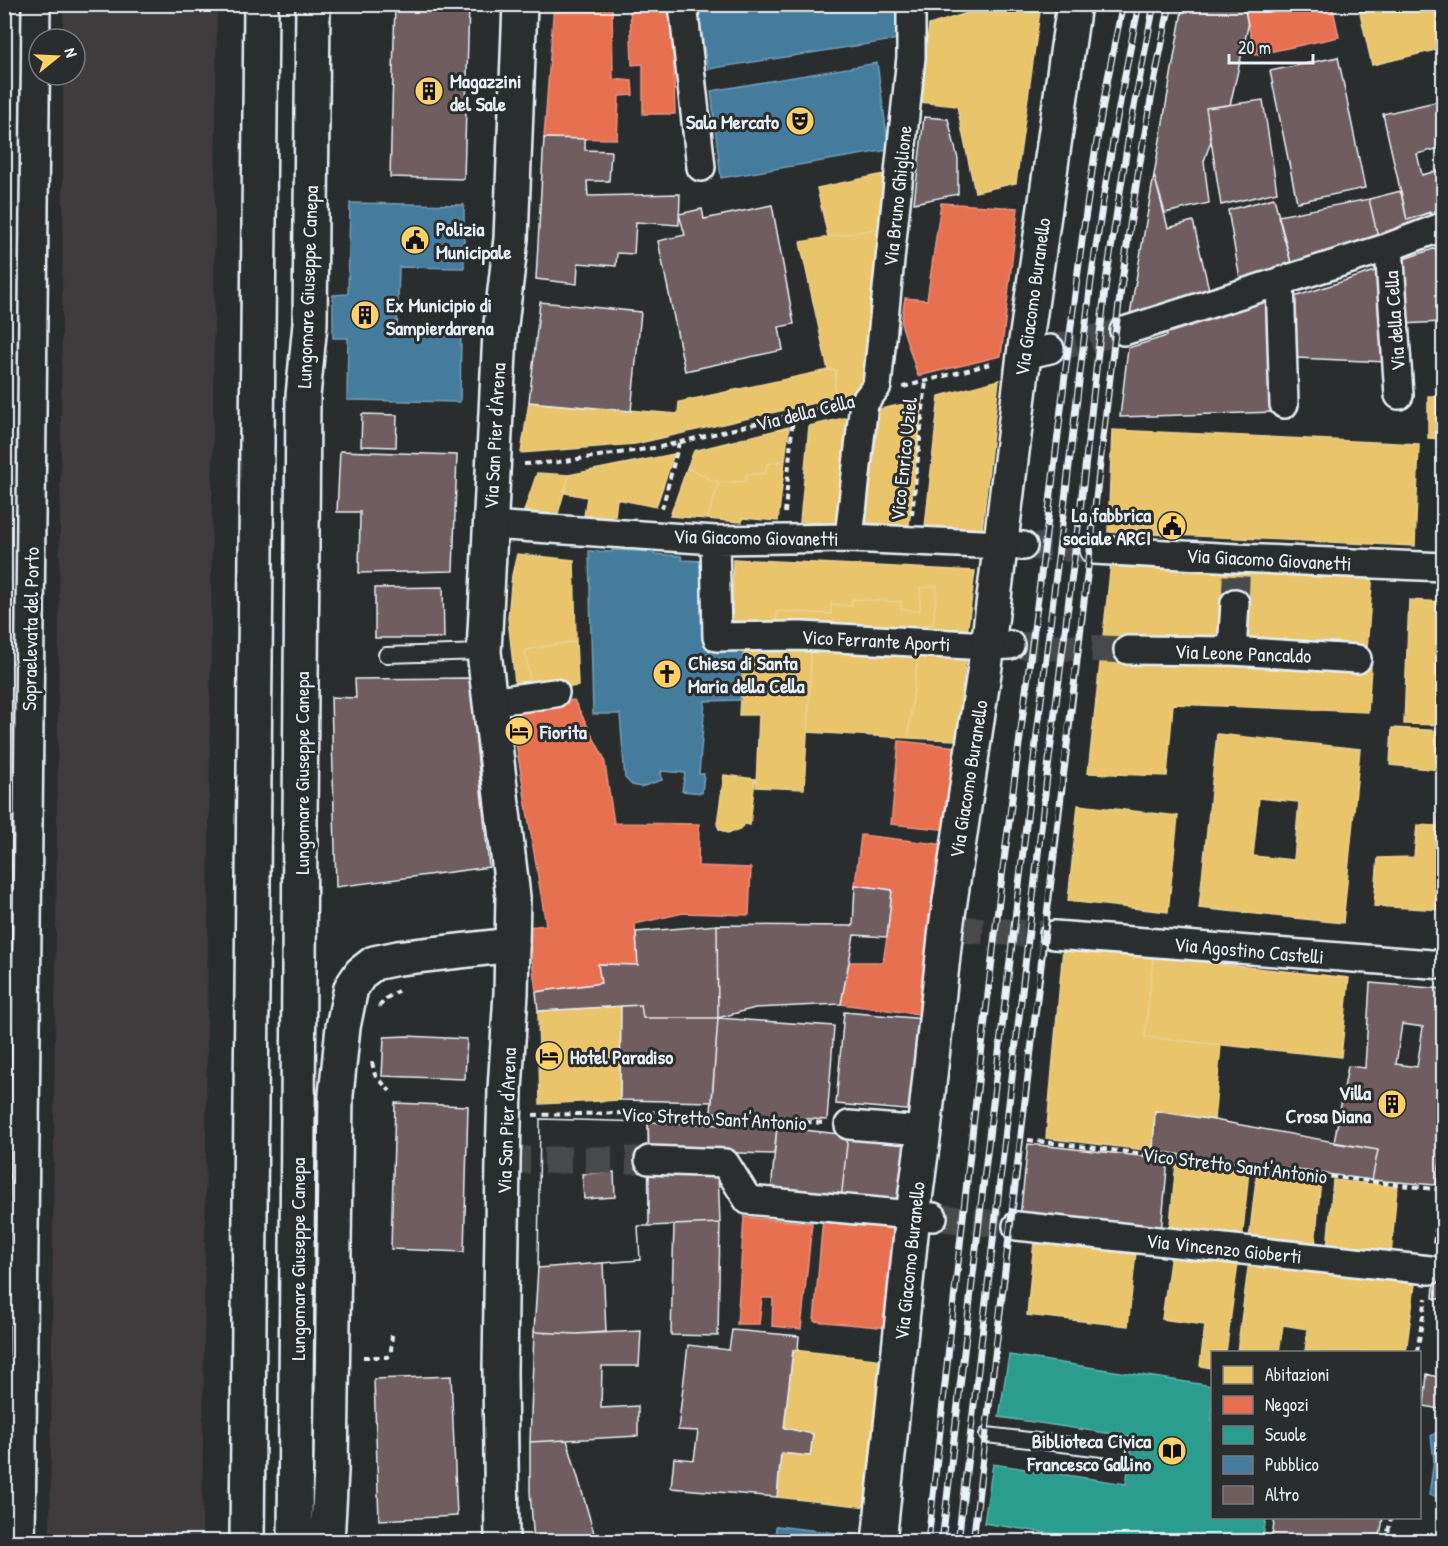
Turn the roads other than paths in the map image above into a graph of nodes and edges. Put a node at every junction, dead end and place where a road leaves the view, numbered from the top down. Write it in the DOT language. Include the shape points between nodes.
graph roads {
  1 [pos="36,4"];
  2 [pos="261,4"];
  3 [pos="313,4"];
  4 [pos="520,4"];
  5 [pos="683,4"];
  6 [pos="911,4"];
  7 [pos="1072,11"];
  8 [pos="700,167"];
  9 [pos="1443,226"];
  10 [pos="1389,247"];
  11 [pos="1280,281"];
  12 [pos="1124,332"];
  13 [pos="1399,395"];
  14 [pos="1284,404"];
  15 [pos="489,525"];
  16 [pos="849,538"];
  17 [pos="715,540"];
  18 [pos="1012,546"];
  19 [pos="1094,550"];
  20 [pos="1443,567"];
  21 [pos="1235,603"];
  22 [pos="999,646"];
  23 [pos="1128,650"];
  24 [pos="1232,651"];
  25 [pos="484,652"];
  26 [pos="386,655"];
  27 [pos="1357,659"];
  28 [pos="555,693"];
  29 [pos="489,702"];
  30 [pos="1054,935"];
  31 [pos="512,945"];
  32 [pos="1443,966"];
  33 [pos="849,1125"];
  34 [pos="924,1131"];
  35 [pos="649,1160"];
  36 [pos="923,1216"];
  37 [pos="1017,1226"];
  38 [pos="1430,1270"];
  39 [pos="987,1435"];
  40 [pos="1119,1451"];
  41 [pos="21,1542"];
  42 [pos="247,1542"];
  43 [pos="296,1542"];
  44 [pos="327,1542"];
  45 [pos="502,1542"];
  46 [pos="879,1542"];
  1 -- 41 [label="street, Sopraelevata del Porto"];
  2 -- 42 [label="main road"];
  3 -- 43 [label="main road, Lungomare Giuseppe Canepa" via="310,324 303,396"];
  4 -- 15 [label="main road, Via San Pier d'Arena" via="511,239 500,333"];
  5 -- 8 [label="street"];
  6 -- 16 [label="street, Via Bruno Ghiglione" via="911,57 872,392 864,403"];
  7 -- 18 [label="main road, Via Giacomo Buranello" via="1037,352"];
  9 -- 10 [label="street, Via della Cella"];
  10 -- 11 [label="street, Via della Cella"];
  10 -- 13 [label="street, Via della Cella"];
  11 -- 12 [label="street, Via della Cella"];
  11 -- 14 [label="street"];
  15 -- 17 [label="street, Via Giacomo Giovanetti"];
  15 -- 25 [label="main road, Via San Pier d'Arena"];
  16 -- 17 [label="street, Via Giacomo Giovanetti"];
  16 -- 18 [label="street, Via Giacomo Giovanetti"];
  17 -- 22 [label="street, Vico Ferrante Aporti" via="717,637 801,636"];
  18 -- 22 [label="main road, Via Giacomo Buranello"];
  19 -- 20 [label="street, Via Giacomo Giovanetti"];
  21 -- 24 [label="street"];
  22 -- 34 [label="main road, Via Giacomo Buranello" via="951,928"];
  23 -- 24 [label="street, Via Leone Pancaldo"];
  24 -- 27 [label="street, Via Leone Pancaldo"];
  25 -- 26 [label="lane"];
  25 -- 29 [label="main road, Via San Pier d'Arena"];
  28 -- 29 [label="street"];
  29 -- 31 [label="main road, Via San Pier d'Arena" via="513,897"];
  30 -- 32 [label="street, Via Agostino Castelli"];
  31 -- 44 [label="main road" via="374,963 351,987 336,1095"];
  31 -- 45 [label="main road, Via San Pier d'Arena" via="504,1115"];
  33 -- 34 [label="street"];
  34 -- 36 [label="main road, Via Giacomo Buranello"];
  35 -- 36 [label="street" via="725,1163 748,1200"];
  36 -- 46 [label="main road, Via Giacomo Buranello" via="899,1425"];
  37 -- 38 [label="street, Via Vincenzo Gioberti"];
  39 -- 40 [label="lane"];
}
